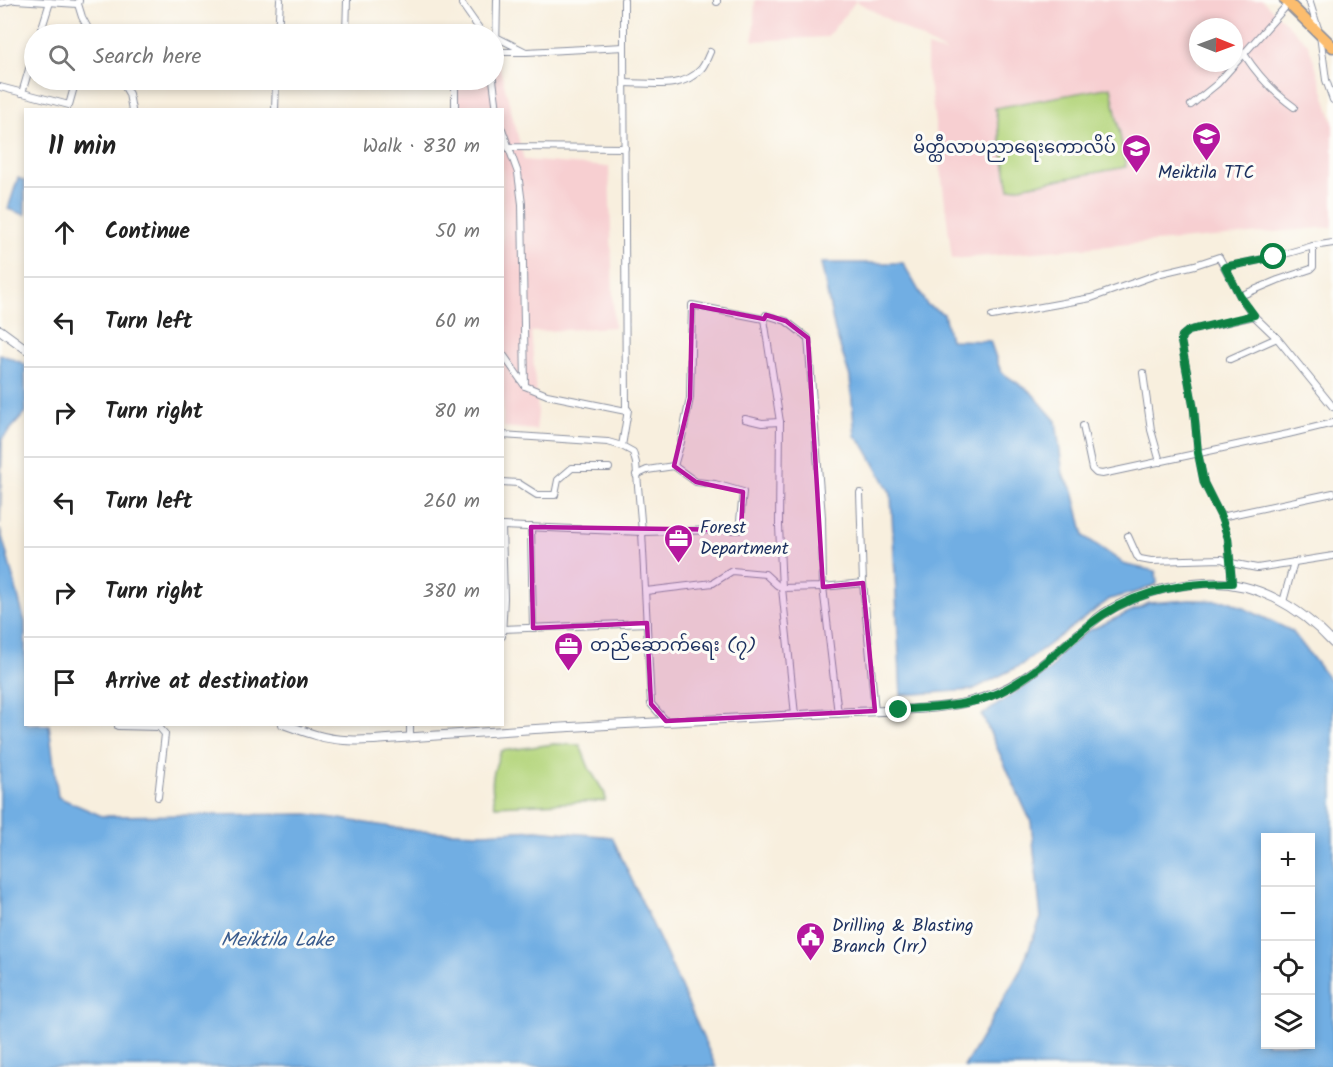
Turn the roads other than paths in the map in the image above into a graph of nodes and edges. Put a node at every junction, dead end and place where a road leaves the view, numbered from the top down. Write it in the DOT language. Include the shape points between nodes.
graph roads {
  1 [pos="12,0"];
  2 [pos="280,0"];
  3 [pos="347,0"];
  4 [pos="462,0"];
  5 [pos="497,0"];
  6 [pos="624,0"];
  7 [pos="1309,0"];
  8 [pos="50,2"];
  9 [pos="79,2"];
  10 [pos="1286,2"];
  11 [pos="0,3"];
  12 [pos="43,24"];
  13 [pos="85,24"];
  14 [pos="279,24"];
  15 [pos="346,24"];
  16 [pos="477,24"];
  17 [pos="496,24"];
  18 [pos="1320,34"];
  19 [pos="504,41"];
  20 [pos="624,47"];
  21 [pos="1333,48"];
  22 [pos="525,52"];
  23 [pos="710,52"];
  24 [pos="504,53"];
  25 [pos="1244,54"];
  26 [pos="625,83"];
  27 [pos="24,86"];
  28 [pos="0,87"];
  29 [pos="73,90"];
  30 [pos="127,90"];
  31 [pos="276,90"];
  32 [pos="455,90"];
  33 [pos="494,90"];
  34 [pos="22,93"];
  35 [pos="1333,100"];
  36 [pos="1191,105"];
  37 [pos="1294,107"];
  38 [pos="132,108"];
  39 [pos="275,108"];
  40 [pos="455,108"];
  41 [pos="497,108"];
  42 [pos="506,146"];
  43 [pos="625,148"];
  44 [pos="1333,243"];
  45 [pos="1313,246"];
  46 [pos="1225,267"];
  47 [pos="1240,296"];
  48 [pos="1254,315"];
  49 [pos="992,316"];
  50 [pos="764,320"];
  51 [pos="0,330"];
  52 [pos="1277,338"];
  53 [pos="24,348"];
  54 [pos="504,356"];
  55 [pos="1230,359"];
  56 [pos="1143,373"];
  57 [pos="525,386"];
  58 [pos="1333,406"];
  59 [pos="626,411"];
  60 [pos="745,419"];
  61 [pos="780,422"];
  62 [pos="1333,423"];
  63 [pos="1083,426"];
  64 [pos="504,435"];
  65 [pos="622,446"];
  66 [pos="1198,453"];
  67 [pos="1160,462"];
  68 [pos="674,466"];
  69 [pos="609,468"];
  70 [pos="636,475"];
  71 [pos="504,482"];
  72 [pos="860,493"];
  73 [pos="1333,493"];
  74 [pos="1221,517"];
  75 [pos="504,526"];
  76 [pos="531,527"];
  77 [pos="642,532"];
  78 [pos="1128,536"];
  79 [pos="1333,555"];
  80 [pos="1294,562"];
  81 [pos="1231,563"];
  82 [pos="863,583"];
  83 [pos="1232,583"];
  84 [pos="823,587"];
  85 [pos="782,588"];
  86 [pos="646,591"];
  87 [pos="1283,602"];
  88 [pos="647,623"];
  89 [pos="533,628"];
  90 [pos="504,629"];
  91 [pos="1333,644"];
  92 [pos="875,711"];
  93 [pos="838,714"];
  94 [pos="795,715"];
  95 [pos="666,721"];
  96 [pos="118,726"];
  97 [pos="160,726"];
  98 [pos="289,726"];
  99 [pos="410,726"];
  100 [pos="450,726"];
  101 [pos="498,728"];
  102 [pos="451,735"];
  103 [pos="410,737"];
  104 [pos="158,797"];
  1 -- 8 [label="street"];
  1 -- 11 [label="street"];
  2 -- 14 [label="street"];
  3 -- 15 [label="street"];
  4 -- 16 [label="street"];
  5 -- 17 [label="street"];
  6 -- 20 [label="street"];
  7 -- 18 [label="street"];
  8 -- 9 [label="street"];
  8 -- 12 [label="street"];
  9 -- 13 [label="street"];
  10 -- 18 [label="highway"];
  10 -- 25 [label="street"];
  18 -- 21 [label="highway"];
  18 -- 35 [label="street" via="1326,80"];
  19 -- 22 [label="street"];
  20 -- 22 [label="street"];
  20 -- 26 [label="street"];
  22 -- 24 [label="street"];
  23 -- 26 [label="street" via="702,69 677,83"];
  25 -- 36 [label="street"];
  25 -- 37 [label="street" via="1278,96"];
  26 -- 43 [label="street"];
  27 -- 34 [label="street"];
  28 -- 34 [label="street"];
  29 -- 34 [label="street" via="69,105"];
  30 -- 38 [label="street"];
  31 -- 39 [label="street"];
  32 -- 40 [label="street"];
  33 -- 41 [label="street"];
  42 -- 43 [label="street"];
  42 -- 57 [label="street" via="518,173 522,204"];
  43 -- 59 [label="street"];
  44 -- 45 [label="street"];
  45 -- 46 [label="street"];
  45 -- 47 [label="street" via="1311,269"];
  46 -- 47 [label="street"];
  46 -- 49 [label="street" via="1219,256 1091,298"];
  47 -- 48 [label="street"];
  48 -- 52 [label="street"];
  48 -- 66 [label="street" via="1188,331 1182,336"];
  50 -- 61 [label="street"];
  50 -- 68 [label="street" via="692,305 690,398"];
  50 -- 84 [label="street" via="766,315 786,321 808,338 822,517"];
  51 -- 53 [label="street"];
  52 -- 55 [label="street"];
  52 -- 58 [label="street"];
  54 -- 57 [label="street"];
  56 -- 67 [label="street"];
  57 -- 59 [label="street"];
  59 -- 65 [label="street"];
  60 -- 61 [label="street"];
  61 -- 85 [label="street"];
  62 -- 66 [label="street"];
  63 -- 67 [label="street" via="1096,473"];
  64 -- 65 [label="street"];
  65 -- 70 [label="street" via="633,452"];
  66 -- 67 [label="street"];
  66 -- 74 [label="street" via="1204,483"];
  68 -- 70 [label="street"];
  68 -- 77 [label="street" via="696,482 743,492 739,530"];
  69 -- 71 [label="street" via="572,468 558,480 555,495 537,495 518,483"];
  70 -- 77 [label="street"];
  72 -- 82 [label="street"];
  73 -- 74 [label="street"];
  74 -- 81 [label="street"];
  75 -- 76 [label="street"];
  76 -- 77 [label="street"];
  76 -- 89 [label="street"];
  77 -- 86 [label="street"];
  78 -- 81 [label="street" via="1140,559 1222,559"];
  79 -- 80 [label="street"];
  80 -- 81 [label="street" via="1257,568"];
  80 -- 87 [label="street"];
  81 -- 83 [label="street"];
  82 -- 84 [label="street"];
  82 -- 92 [label="street"];
  83 -- 87 [label="street"];
  83 -- 92 [label="street" via="1188,584 1128,601 1101,615 1036,670 996,694 950,706"];
  84 -- 85 [label="street"];
  84 -- 93 [label="street"];
  85 -- 86 [label="street" via="765,573 732,571 713,583"];
  85 -- 94 [label="street"];
  86 -- 88 [label="street"];
  87 -- 91 [label="street"];
  88 -- 89 [label="street"];
  88 -- 95 [label="street" via="651,704"];
  89 -- 90 [label="street"];
  92 -- 93 [label="street"];
  93 -- 94 [label="street"];
  94 -- 95 [label="street"];
  95 -- 101 [label="street"];
  96 -- 97 [label="street"];
  97 -- 104 [label="street" via="165,734"];
  98 -- 103 [label="street" via="340,740"];
  99 -- 103 [label="street"];
  100 -- 102 [label="street"];
  101 -- 102 [label="street"];
  102 -- 103 [label="street"];
}
